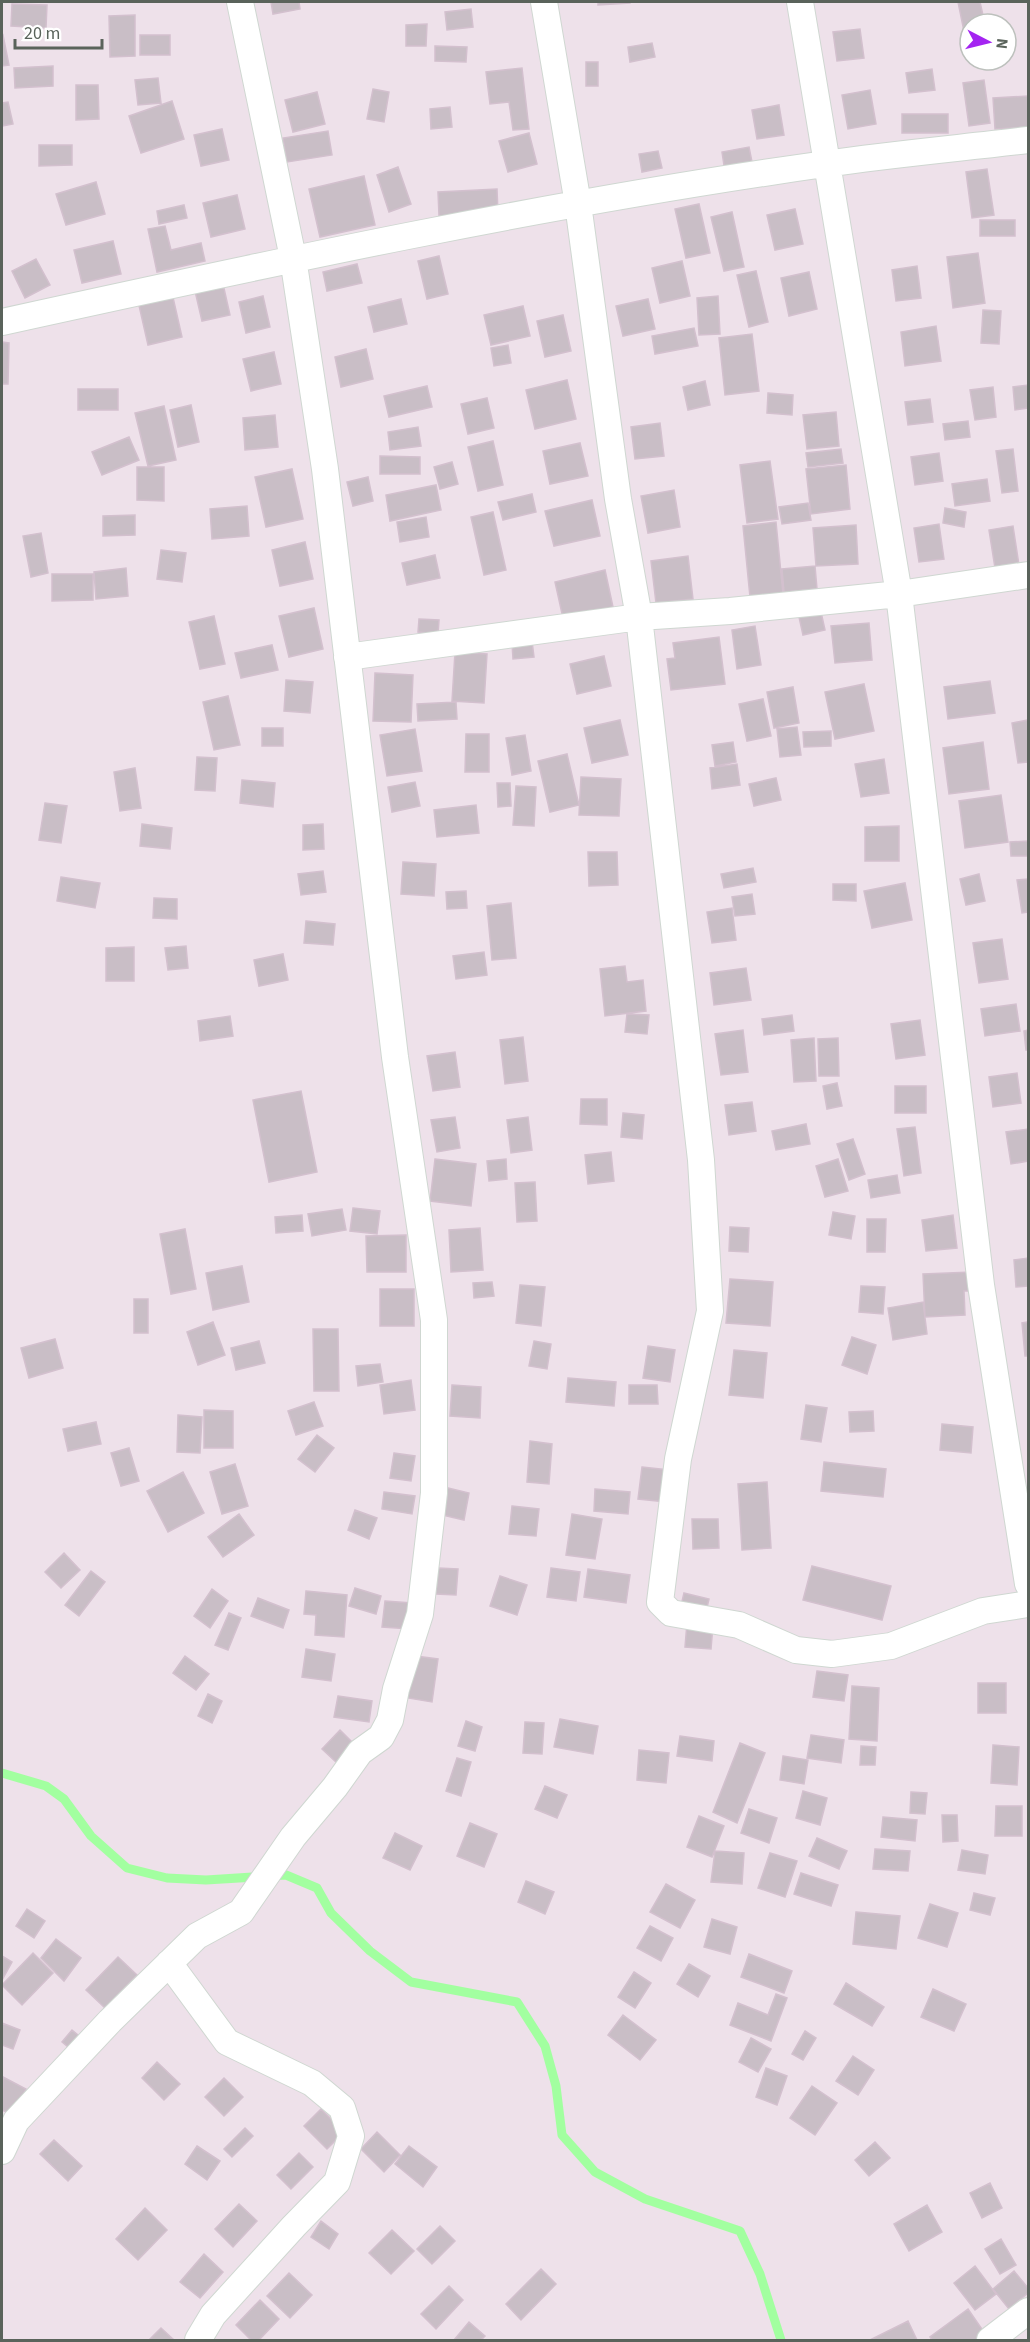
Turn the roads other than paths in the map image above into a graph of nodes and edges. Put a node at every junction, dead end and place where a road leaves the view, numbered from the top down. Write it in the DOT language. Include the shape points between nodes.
graph roads {
  1 [pos="240,2"];
  2 [pos="544,2"];
  3 [pos="800,2"];
  4 [pos="1029,140"];
  5 [pos="826,164"];
  6 [pos="578,204"];
  7 [pos="293,258"];
  8 [pos="2,322"];
  9 [pos="1029,575"];
  10 [pos="900,594"];
  11 [pos="639,617"];
  12 [pos="347,657"];
  13 [pos="1029,1584"];
  14 [pos="1029,1604"];
  15 [pos="169,1963"];
  16 [pos="2,2151"];
  17 [pos="1029,2311"];
  18 [pos="198,2340"];
  19 [pos="990,2340"];
  1 -- 7 [label="street"];
  2 -- 6 [label="street"];
  3 -- 5 [label="street"];
  4 -- 5 [label="street"];
  5 -- 6 [label="street"];
  5 -- 10 [label="street"];
  6 -- 7 [label="street"];
  6 -- 11 [label="street" via="618,499"];
  7 -- 8 [label="street"];
  7 -- 12 [label="street" via="326,469"];
  9 -- 10 [label="street"];
  10 -- 11 [label="street"];
  10 -- 13 [label="street" via="981,1285"];
  11 -- 12 [label="street"];
  11 -- 14 [label="street" via="701,1160 710,1311 678,1459 660,1602 671,1613 739,1625 796,1650 832,1654 891,1646 983,1611"];
  12 -- 15 [label="street" via="395,1057 434,1320 434,1493 420,1614 390,1720 381,1737 360,1752 292,1837 241,1912 197,1936"];
  15 -- 16 [label="street" via="16,2121"];
  15 -- 18 [label="street" via="227,2042 312,2083 342,2108 351,2136 337,2182 213,2315"];
  17 -- 19 [label="street"];
}
